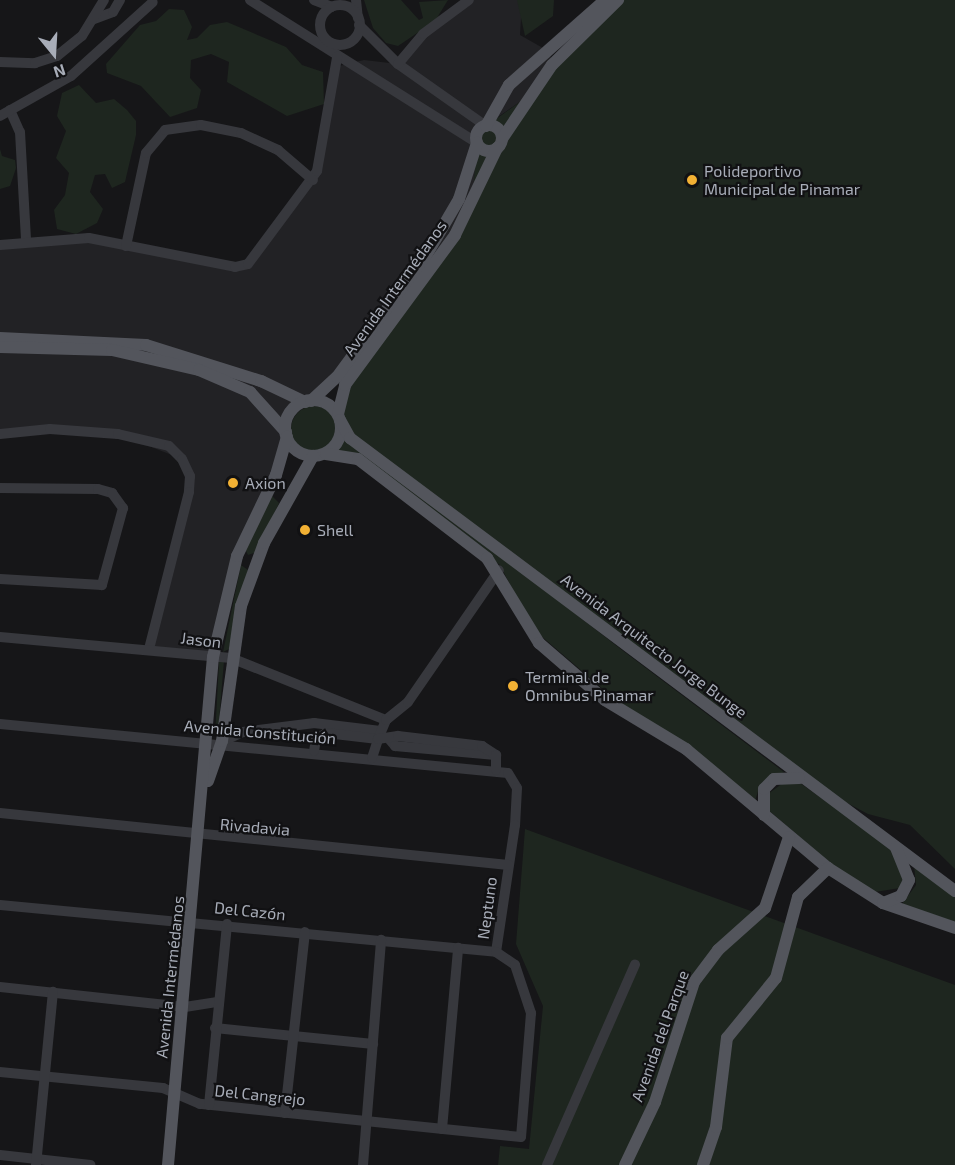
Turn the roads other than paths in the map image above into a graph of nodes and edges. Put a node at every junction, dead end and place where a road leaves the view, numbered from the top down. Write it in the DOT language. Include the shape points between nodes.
graph roads {
  1 [pos="104,0"];
  2 [pos="120,0"];
  3 [pos="250,0"];
  4 [pos="357,0"];
  5 [pos="469,0"];
  6 [pos="605,0"];
  7 [pos="618,0"];
  8 [pos="151,1"];
  9 [pos="323,3"];
  10 [pos="94,19"];
  11 [pos="359,22"];
  12 [pos="327,40"];
  13 [pos="351,41"];
  14 [pos="337,57"];
  15 [pos="0,62"];
  16 [pos="398,64"];
  17 [pos="10,110"];
  18 [pos="0,116"];
  19 [pos="486,126"];
  20 [pos="477,143"];
  21 [pos="500,143"];
  22 [pos="313,180"];
  23 [pos="26,241"];
  24 [pos="0,245"];
  25 [pos="126,246"];
  26 [pos="0,338"];
  27 [pos="0,347"];
  28 [pos="308,401"];
  29 [pos="339,417"];
  30 [pos="0,434"];
  31 [pos="286,434"];
  32 [pos="326,454"];
  33 [pos="313,456"];
  34 [pos="271,484"];
  35 [pos="0,488"];
  36 [pos="290,493"];
  37 [pos="237,556"];
  38 [pos="256,563"];
  39 [pos="499,570"];
  40 [pos="0,579"];
  41 [pos="0,637"];
  42 [pos="148,649"];
  43 [pos="213,657"];
  44 [pos="231,658"];
  45 [pos="386,720"];
  46 [pos="0,724"];
  47 [pos="380,735"];
  48 [pos="206,740"];
  49 [pos="222,741"];
  50 [pos="314,751"];
  51 [pos="372,758"];
  52 [pos="495,770"];
  53 [pos="800,778"];
  54 [pos="514,780"];
  55 [pos="204,793"];
  56 [pos="0,813"];
  57 [pos="764,816"];
  58 [pos="200,837"];
  59 [pos="789,837"];
  60 [pos="895,845"];
  61 [pos="508,865"];
  62 [pos="828,868"];
  63 [pos="955,891"];
  64 [pos="883,903"];
  65 [pos="0,905"];
  66 [pos="194,920"];
  67 [pos="227,924"];
  68 [pos="955,928"];
  69 [pos="305,932"];
  70 [pos="381,940"];
  71 [pos="458,948"];
  72 [pos="496,952"];
  73 [pos="635,965"];
  74 [pos="0,987"];
  75 [pos="53,992"];
  76 [pos="218,1002"];
  77 [pos="185,1007"];
  78 [pos="215,1028"];
  79 [pos="294,1036"];
  80 [pos="373,1044"];
  81 [pos="0,1072"];
  82 [pos="47,1076"];
  83 [pos="174,1090"];
  84 [pos="209,1105"];
  85 [pos="285,1113"];
  86 [pos="367,1121"];
  87 [pos="442,1129"];
  88 [pos="521,1137"];
  89 [pos="0,1155"];
  90 [pos="36,1162"];
  91 [pos="90,1165"];
  92 [pos="168,1165"];
  93 [pos="363,1165"];
  94 [pos="547,1165"];
  95 [pos="625,1165"];
  96 [pos="703,1165"];
  1 -- 10 [label="street"];
  2 -- 10 [label="street" via="113,12"];
  3 -- 14 [label="street"];
  4 -- 11 [label="street"];
  5 -- 16 [label="street" via="423,34"];
  6 -- 19 [label="main road" via="509,85"];
  7 -- 21 [label="main road, Avenida Intermédanos" via="545,74"];
  8 -- 17 [label="street" via="71,76"];
  9 -- 11 [label="street" via="348,7"];
  9 -- 12 [label="street"];
  10 -- 15 [label="street" via="57,56 35,63"];
  11 -- 13 [label="street"];
  11 -- 16 [label="street"];
  12 -- 13 [label="street"];
  12 -- 14 [label="street"];
  13 -- 14 [label="street"];
  14 -- 20 [label="street"];
  14 -- 22 [label="street" via="322,156"];
  16 -- 19 [label="street"];
  17 -- 18 [label="street"];
  17 -- 23 [label="street" via="20,132"];
  19 -- 20 [label="main road" via="477,134"];
  19 -- 21 [label="main road" via="496,128"];
  20 -- 21 [label="main road" via="487,151"];
  20 -- 28 [label="main road" via="459,199 424,259 337,377"];
  21 -- 29 [label="main road, Avenida Intermédanos" via="455,235 345,385"];
  22 -- 25 [label="street" via="248,264 235,267"];
  22 -- 25 [label="street" via="278,150 241,133 201,124 165,130 146,153"];
  23 -- 24 [label="street"];
  23 -- 25 [label="street" via="89,238"];
  26 -- 28 [label="main road" via="146,345 261,381"];
  27 -- 31 [label="main road" via="112,350 199,370 250,392"];
  28 -- 29 [label="main road" via="326,404"];
  28 -- 31 [label="main road" via="290,413"];
  29 -- 32 [label="main road" via="340,436"];
  29 -- 53 [label="main road, Avenida Arquitecto Jorge Bunge" via="350,438"];
  30 -- 42 [label="street" via="59,429 118,434 169,446 182,459 190,476 189,492"];
  31 -- 33 [label="main road" via="296,451"];
  31 -- 34 [label="main road, Avenida Intermédanos"];
  32 -- 33 [label="main road"];
  32 -- 39 [label="main road" via="358,459"];
  33 -- 36 [label="main road, Avenida Intermédanos"];
  34 -- 36 [label="main road"];
  34 -- 37 [label="main road, Avenida Intermédanos"];
  35 -- 40 [label="street" via="98,489 112,493 123,508 102,585"];
  36 -- 38 [label="main road, Avenida Intermédanos"];
  37 -- 38 [label="main road"];
  37 -- 43 [label="main road, Avenida Intermédanos"];
  38 -- 44 [label="main road, Avenida Intermédanos"];
  39 -- 45 [label="street" via="408,702"];
  39 -- 57 [label="main road" via="525,628 539,643 605,700 686,748"];
  41 -- 42 [label="street, Jason"];
  42 -- 43 [label="street, Jason"];
  43 -- 44 [label="street, Jason"];
  43 -- 48 [label="main road, Avenida Intermédanos"];
  44 -- 45 [label="street, Jason"];
  44 -- 49 [label="main road, Avenida Intermédanos"];
  45 -- 47 [label="street"];
  46 -- 48 [label="street, Avenida Constitución"];
  47 -- 49 [label="street" via="314,723 243,732"];
  47 -- 50 [label="street" via="326,733 316,740"];
  47 -- 51 [label="street"];
  47 -- 52 [label="street" via="390,740 398,735 473,745 496,755"];
  48 -- 49 [label="street, Avenida Constitución"];
  48 -- 55 [label="main road, Avenida Intermédanos"];
  49 -- 50 [label="street, Avenida Constitución"];
  49 -- 55 [label="main road, Avenida Intermédanos"];
  50 -- 51 [label="street, Avenida Constitución"];
  51 -- 52 [label="street, Avenida Constitución"];
  52 -- 54 [label="street, Avenida Constitución"];
  53 -- 57 [label="main road" via="787,775 764,789"];
  53 -- 60 [label="main road, Avenida Arquitecto Jorge Bunge"];
  54 -- 61 [label="street, Neptuno"];
  55 -- 58 [label="main road, Avenida Intermédanos"];
  56 -- 58 [label="street, Rivadavia"];
  57 -- 59 [label="main road"];
  58 -- 61 [label="street, Rivadavia"];
  58 -- 66 [label="main road, Avenida Intermédanos"];
  59 -- 62 [label="main road"];
  59 -- 95 [label="main road, Avenida del Parque" via="765,908 718,950 694,982 655,1102"];
  60 -- 63 [label="main road, Avenida Arquitecto Jorge Bunge"];
  60 -- 64 [label="main road" via="909,880 901,896"];
  61 -- 72 [label="street, Neptuno"];
  62 -- 64 [label="main road"];
  62 -- 96 [label="main road" via="798,897 776,978 727,1038 716,1126"];
  64 -- 68 [label="main road"];
  65 -- 66 [label="street, Del Cazón"];
  66 -- 67 [label="street, Del Cazón"];
  66 -- 77 [label="main road, Avenida Intermédanos"];
  67 -- 69 [label="street, Del Cazón"];
  67 -- 76 [label="street"];
  69 -- 70 [label="street, Del Cazón"];
  69 -- 79 [label="street"];
  70 -- 71 [label="street, Del Cazón"];
  70 -- 80 [label="street"];
  71 -- 72 [label="street, Del Cazón"];
  71 -- 87 [label="street"];
  72 -- 88 [label="street, Neptuno" via="515,964 531,1013"];
  73 -- 94 [label="street"];
  74 -- 75 [label="street"];
  75 -- 77 [label="street"];
  75 -- 82 [label="street"];
  76 -- 77 [label="street"];
  76 -- 78 [label="street"];
  77 -- 83 [label="main road, Avenida Intermédanos"];
  78 -- 79 [label="street"];
  78 -- 84 [label="street"];
  79 -- 80 [label="street"];
  79 -- 85 [label="street"];
  80 -- 86 [label="street"];
  81 -- 82 [label="street, Del Cangrejo"];
  82 -- 83 [label="street, Del Cangrejo"];
  82 -- 90 [label="street"];
  83 -- 84 [label="street, Del Cangrejo"];
  83 -- 92 [label="main road, Avenida Intermédanos"];
  84 -- 85 [label="street, Del Cangrejo"];
  85 -- 86 [label="street, Del Cangrejo"];
  86 -- 87 [label="street, Del Cangrejo"];
  86 -- 93 [label="street"];
  87 -- 88 [label="street, Del Cangrejo"];
  89 -- 90 [label="street"];
  90 -- 91 [label="street"];
}
